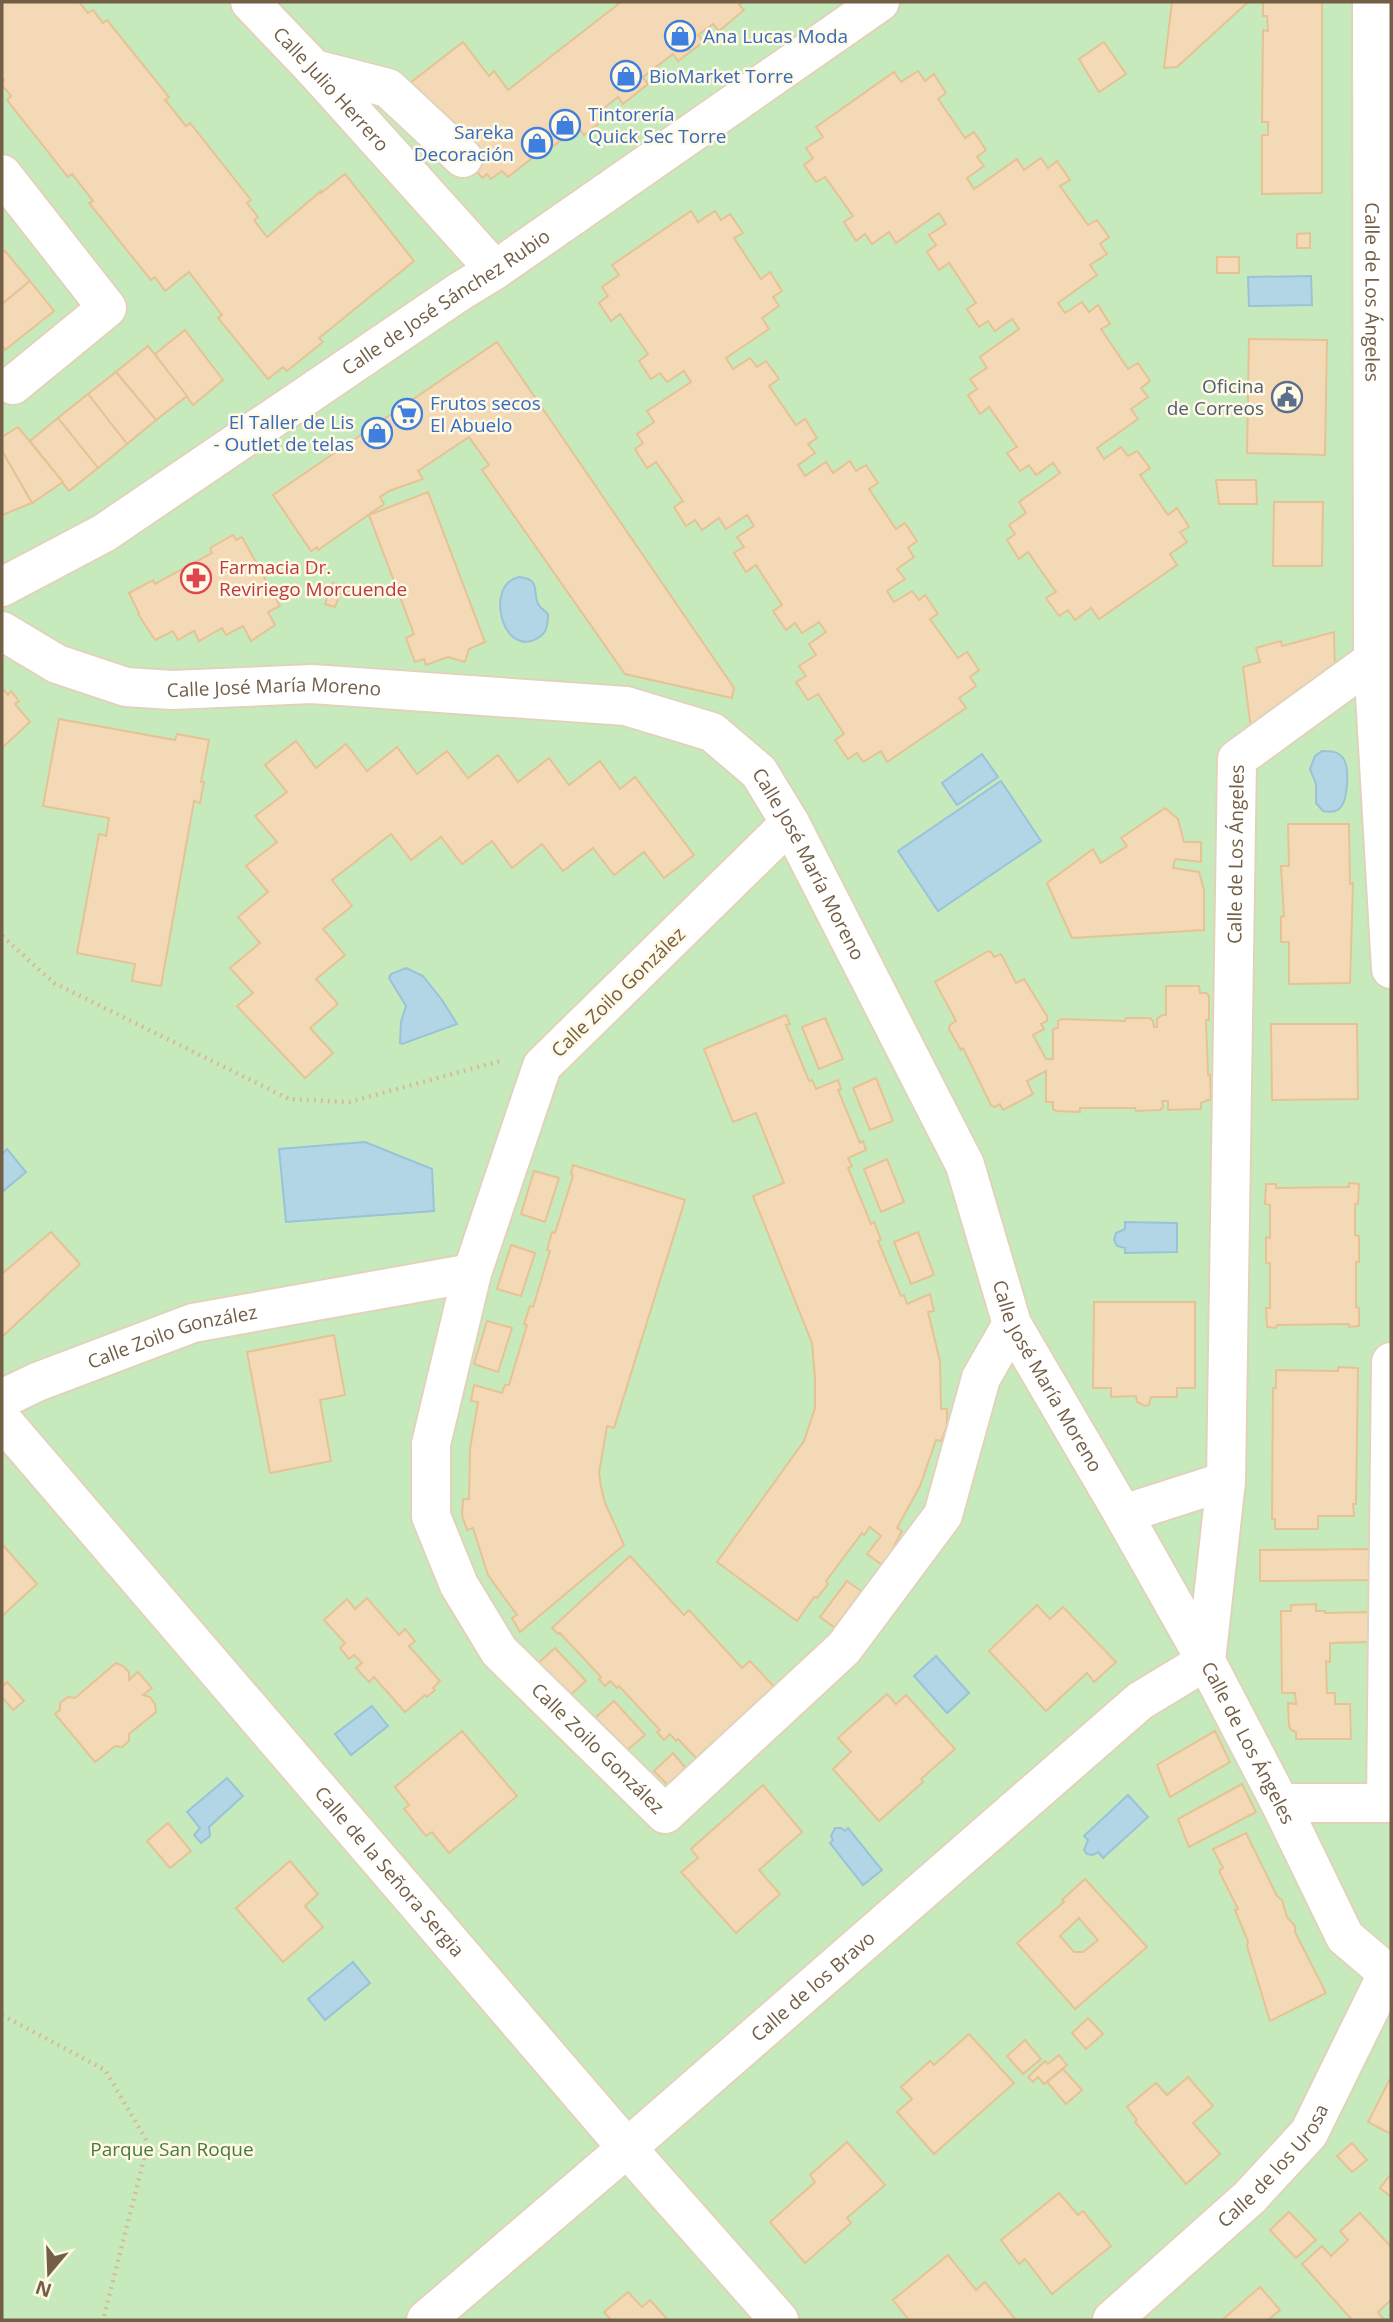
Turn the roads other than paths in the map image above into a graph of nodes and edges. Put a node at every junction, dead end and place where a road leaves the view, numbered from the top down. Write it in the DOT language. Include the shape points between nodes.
graph roads {
  1 [pos="250,2"];
  2 [pos="880,2"];
  3 [pos="1378,8"];
  4 [pos="314,69"];
  5 [pos="463,159"];
  6 [pos="2,174"];
  7 [pos="1382,198"];
  8 [pos="495,270"];
  9 [pos="13,385"];
  10 [pos="2,587"];
  11 [pos="2,631"];
  12 [pos="1382,660"];
  13 [pos="790,823"];
  14 [pos="1391,969"];
  15 [pos="472,1273"];
  16 [pos="1012,1324"];
  17 [pos="1391,1362"];
  18 [pos="2,1399"];
  19 [pos="2,1420"];
  20 [pos="1391,1425"];
  21 [pos="1226,1481"];
  22 [pos="1123,1514"];
  23 [pos="1206,1661"];
  24 [pos="1280,1803"];
  25 [pos="1389,1803"];
  26 [pos="1389,1975"];
  27 [pos="626,2148"];
  28 [pos="426,2320"];
  29 [pos="779,2320"];
  30 [pos="1112,2320"];
  1 -- 4 [label="street, Calle Julio Herrero"];
  2 -- 8 [label="street, Calle de José Sánchez Rubio"];
  3 -- 7 [label="street, Calle de Los Ángeles"];
  4 -- 5 [label="street" via="388,88"];
  4 -- 8 [label="street, Calle Julio Herrero"];
  6 -- 9 [label="street" via="107,308"];
  7 -- 12 [label="street, Calle de Los Ángeles"];
  8 -- 10 [label="street, Calle de José Sánchez Rubio" via="104,533"];
  11 -- 13 [label="street, Calle José María Moreno" via="57,663 126,687 172,690 312,684 626,706 712,732 760,772"];
  12 -- 14 [label="street"];
  12 -- 21 [label="street, Calle de Los Ángeles" via="1237,759"];
  13 -- 15 [label="street, Calle Zoilo González" via="541,1066"];
  13 -- 16 [label="street, Calle José María Moreno" via="965,1165"];
  15 -- 16 [label="street, Calle Zoilo González" via="431,1444 431,1516 459,1585 499,1651 665,1814 844,1648 943,1515 981,1378"];
  15 -- 18 [label="street, Calle Zoilo González" via="193,1323"];
  16 -- 22 [label="street, Calle José María Moreno"];
  17 -- 20 [label="street"];
  19 -- 27 [label="street, Calle de la Señora Sergia"];
  20 -- 25 [label="street"];
  21 -- 22 [label="street"];
  21 -- 23 [label="street, Calle de Los Ángeles"];
  22 -- 23 [label="street, Calle José María Moreno"];
  23 -- 24 [label="street, Calle de Los Ángeles"];
  23 -- 27 [label="street, Calle de los Bravo" via="1140,1701"];
  24 -- 25 [label="street"];
  24 -- 26 [label="street, Calle de Los Ángeles" via="1345,1937"];
  26 -- 30 [label="street, Calle de los Urosa" via="1309,2133 1250,2197"];
  27 -- 28 [label="street, Calle de los Bravo"];
  27 -- 29 [label="street, Calle de la Señora Sergia"];
}
